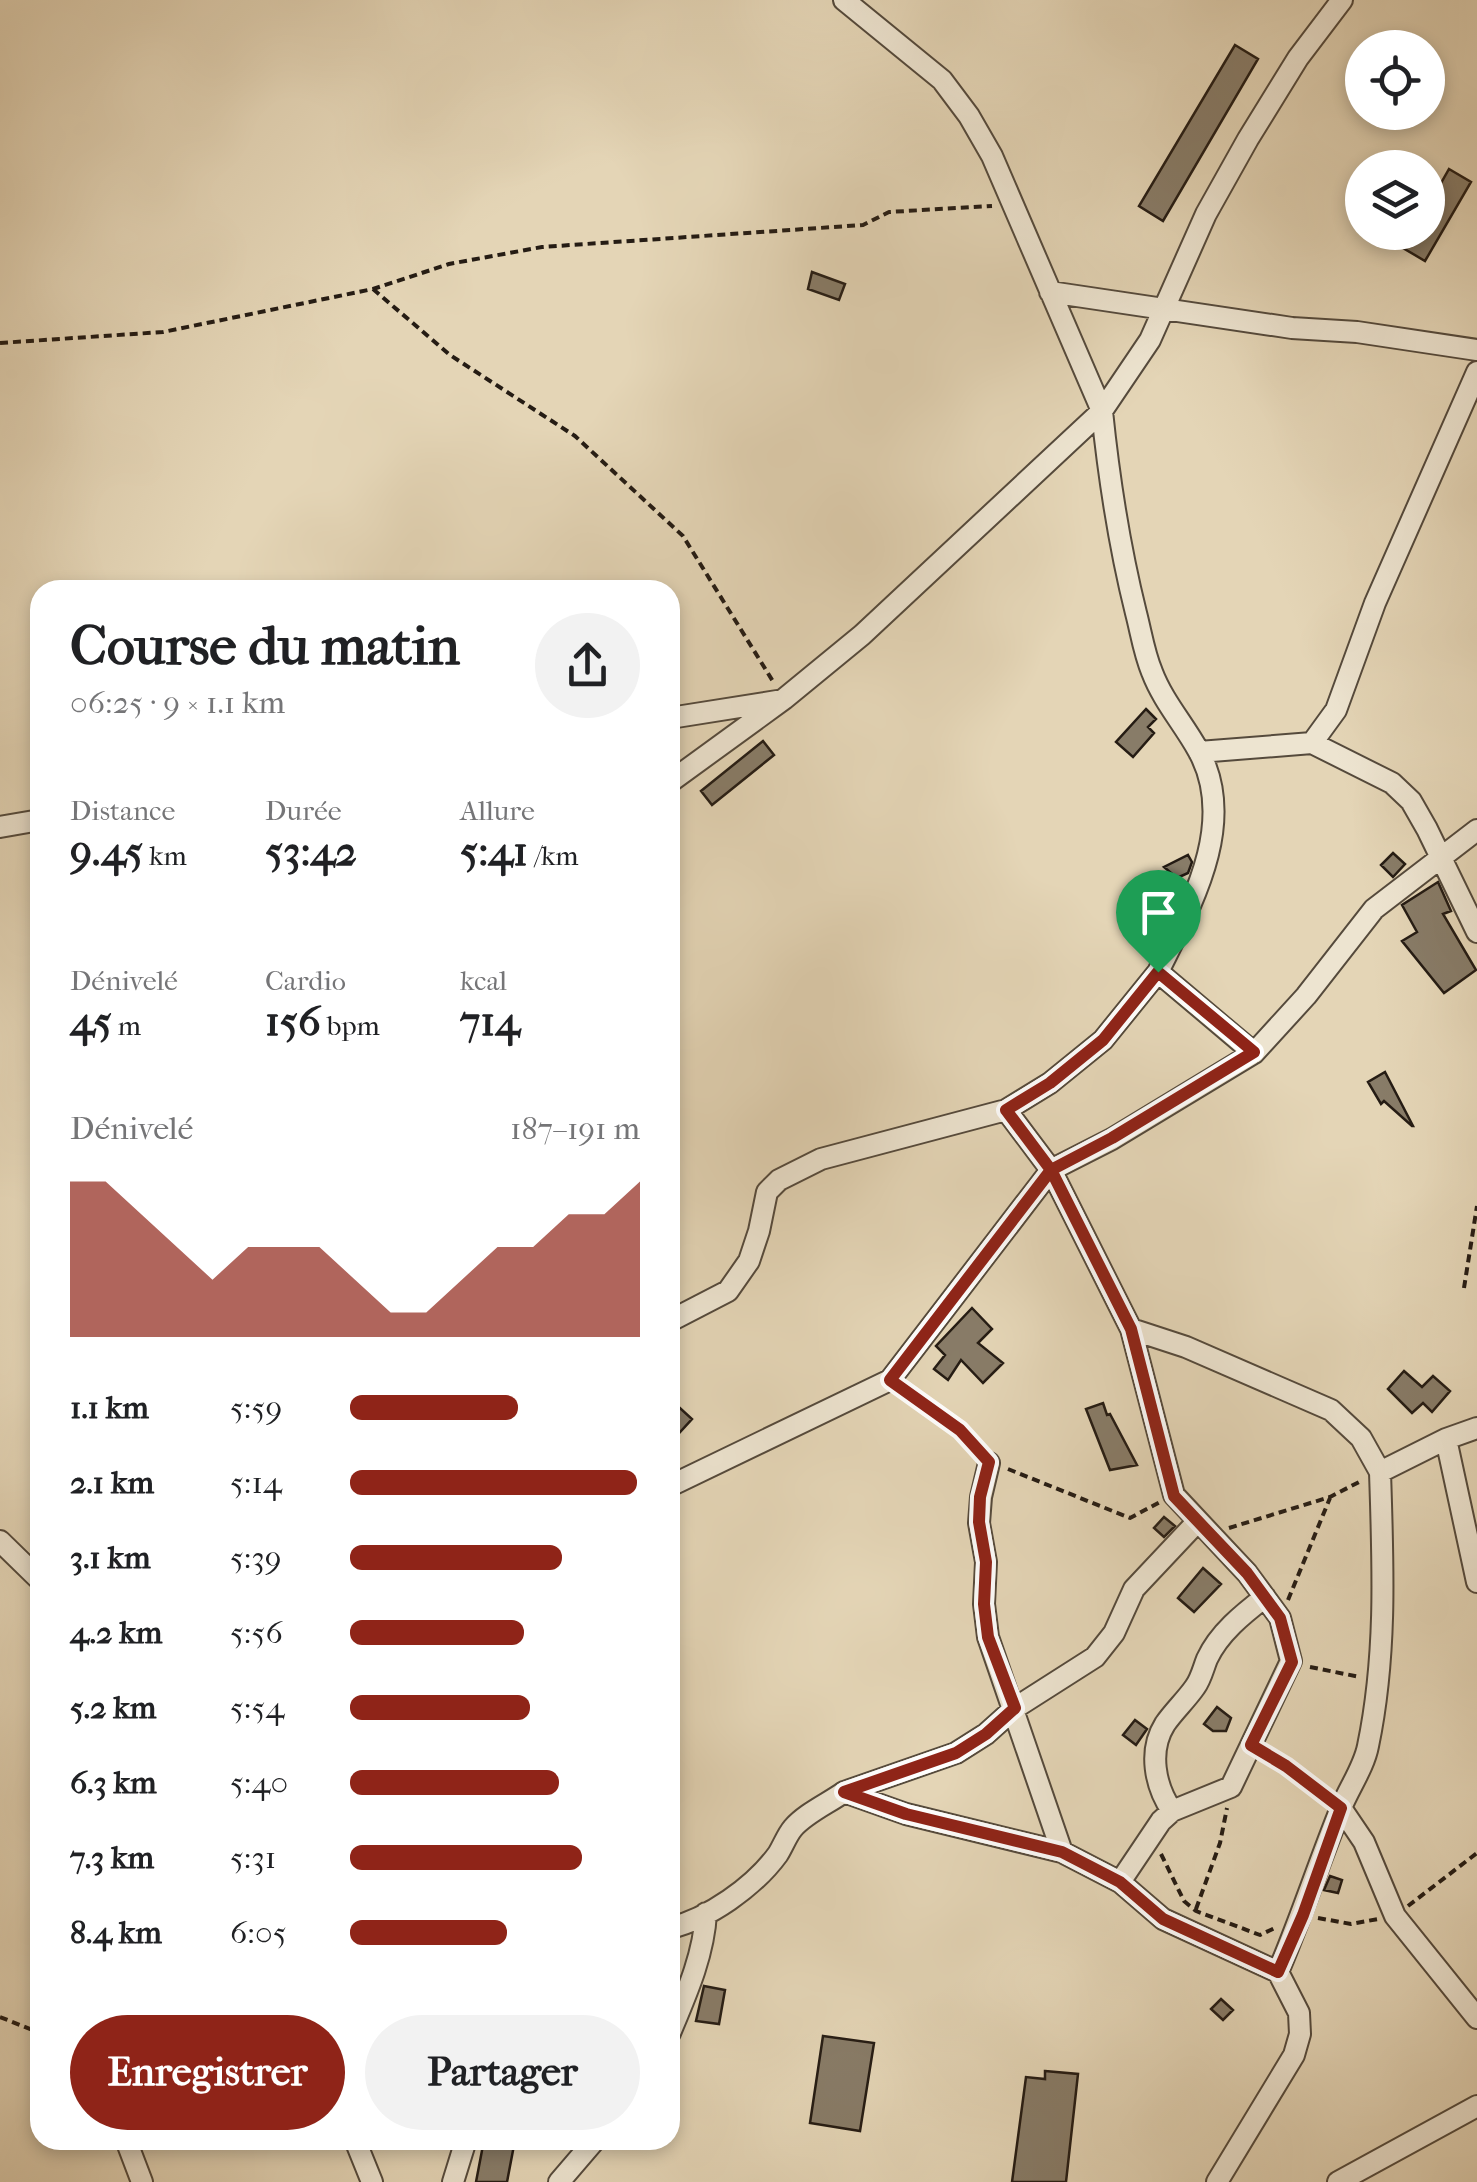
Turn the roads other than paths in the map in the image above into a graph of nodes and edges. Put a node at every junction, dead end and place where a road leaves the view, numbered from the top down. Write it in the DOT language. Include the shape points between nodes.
graph roads {
  1 [pos="844,0"];
  2 [pos="1342,0"];
  3 [pos="1050,292"];
  4 [pos="1165,308"];
  5 [pos="1477,350"];
  6 [pos="1477,372"];
  7 [pos="1102,410"];
  8 [pos="784,700"];
  9 [pos="680,716"];
  10 [pos="1312,743"];
  11 [pos="1199,752"];
  12 [pos="680,775"];
  13 [pos="30,822"];
  14 [pos="0,827"];
  15 [pos="1477,830"];
  16 [pos="1439,857"];
  17 [pos="1477,932"];
  18 [pos="1158,972"];
  19 [pos="1254,1052"];
  20 [pos="1006,1110"];
  21 [pos="1051,1170"];
  22 [pos="680,1316"];
  23 [pos="1131,1329"];
  24 [pos="1477,1428"];
  25 [pos="1446,1439"];
  26 [pos="989,1462"];
  27 [pos="1380,1472"];
  28 [pos="680,1481"];
  29 [pos="1204,1528"];
  30 [pos="0,1541"];
  31 [pos="30,1570"];
  32 [pos="1477,1582"];
  33 [pos="1265,1597"];
  34 [pos="1015,1708"];
  35 [pos="844,1792"];
  36 [pos="1341,1808"];
  37 [pos="1172,1812"];
  38 [pos="1062,1852"];
  39 [pos="1120,1882"];
  40 [pos="706,1913"];
  41 [pos="680,1926"];
  42 [pos="1278,1972"];
  43 [pos="680,2011"];
  44 [pos="1477,2018"];
  45 [pos="1476,2107"];
  46 [pos="130,2150"];
  47 [pos="358,2150"];
  48 [pos="463,2150"];
  49 [pos="586,2150"];
  50 [pos="142,2182"];
  51 [pos="372,2182"];
  52 [pos="452,2182"];
  53 [pos="559,2182"];
  54 [pos="1217,2182"];
  55 [pos="1338,2182"];
  1 -- 3 [label="street" via="942,80 970,116"];
  2 -- 4 [label="street" via="1248,139"];
  3 -- 4 [label="street"];
  3 -- 7 [label="street"];
  4 -- 5 [label="street"];
  4 -- 7 [label="street"];
  6 -- 10 [label="street" via="1382,585 1336,710"];
  7 -- 8 [label="street" via="938,567"];
  7 -- 11 [label="street" via="1117,537 1151,670"];
  8 -- 9 [label="street"];
  8 -- 12 [label="street"];
  10 -- 11 [label="street"];
  10 -- 16 [label="street" via="1392,783 1411,801"];
  11 -- 18 [label="street" via="1214,805 1210,848 1200,886"];
  13 -- 14 [label="street"];
  15 -- 16 [label="street"];
  16 -- 17 [label="street"];
  16 -- 19 [label="street" via="1374,910"];
  18 -- 19 [label="street"];
  18 -- 20 [label="street" via="1103,1040"];
  19 -- 21 [label="street"];
  20 -- 21 [label="street"];
  20 -- 22 [label="street" via="821,1159 779,1180 767,1192 749,1261 728,1290"];
  21 -- 23 [label="street"];
  21 -- 28 [label="street" via="890,1380"];
  23 -- 27 [label="street" via="1331,1410 1362,1438"];
  23 -- 29 [label="street" via="1174,1496"];
  24 -- 25 [label="street"];
  25 -- 27 [label="street"];
  25 -- 32 [label="street"];
  26 -- 34 [label="street" via="979,1522 984,1604 988,1637"];
  27 -- 36 [label="street" via="1379,1681 1368,1751"];
  29 -- 33 [label="street"];
  29 -- 34 [label="street" via="1134,1589 1095,1657"];
  30 -- 31 [label="street"];
  33 -- 37 [label="street" via="1223,1635 1196,1686 1164,1725 1156,1746 1157,1775"];
  33 -- 37 [label="street" via="1280,1618 1292,1662 1231,1788"];
  34 -- 35 [label="street" via="956,1753"];
  34 -- 38 [label="street"];
  35 -- 38 [label="street"];
  35 -- 40 [label="street" via="794,1827 765,1868"];
  36 -- 42 [label="street"];
  36 -- 44 [label="street" via="1364,1842 1395,1916"];
  37 -- 39 [label="street"];
  38 -- 39 [label="street"];
  39 -- 42 [label="street" via="1163,1919"];
  40 -- 41 [label="street"];
  40 -- 43 [label="street"];
  42 -- 54 [label="street" via="1299,2013 1294,2055"];
  45 -- 55 [label="street"];
  46 -- 50 [label="street"];
  47 -- 51 [label="street"];
  48 -- 52 [label="street"];
  49 -- 53 [label="street"];
}
